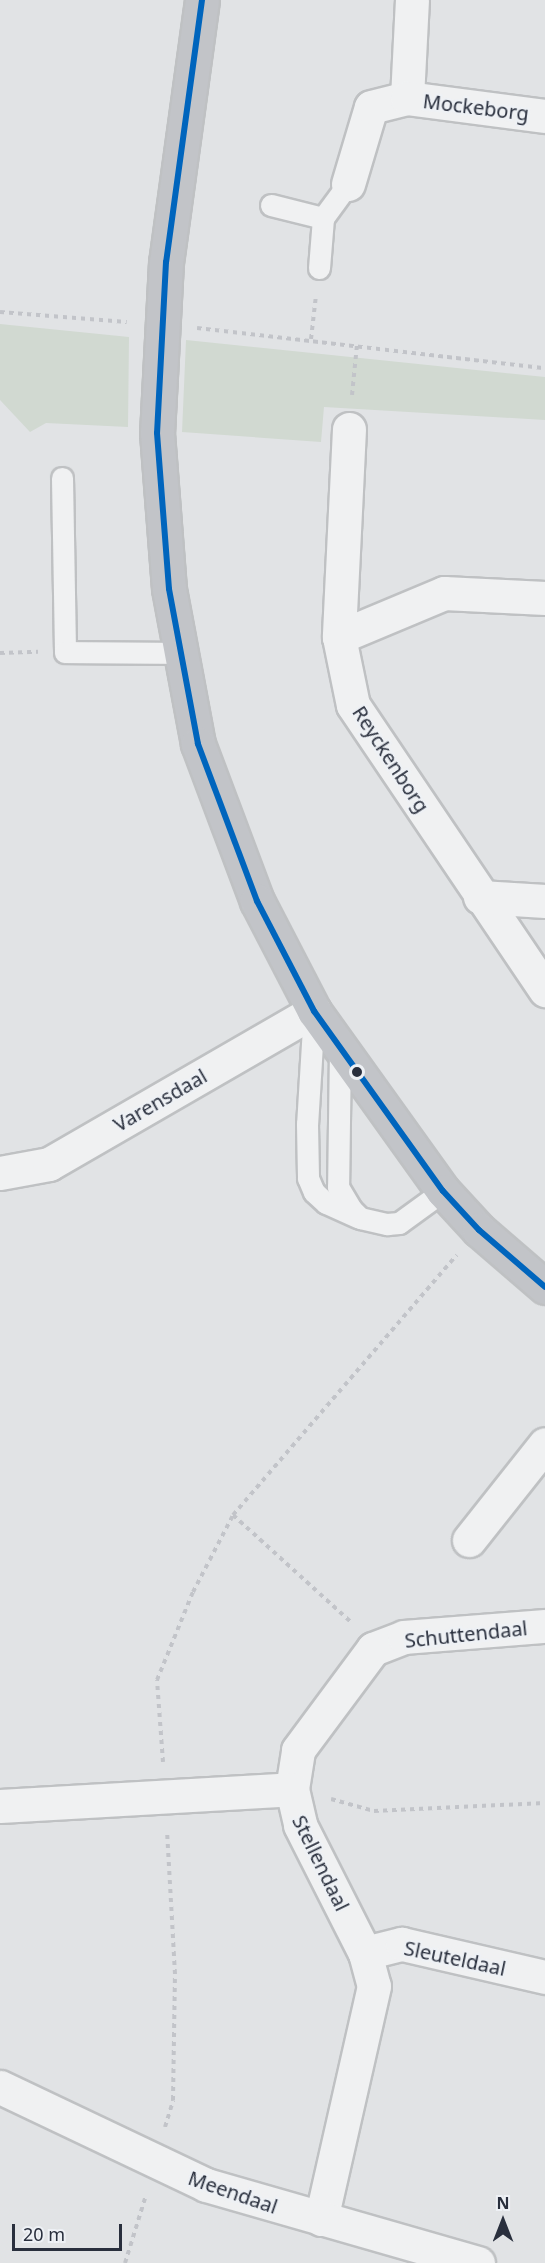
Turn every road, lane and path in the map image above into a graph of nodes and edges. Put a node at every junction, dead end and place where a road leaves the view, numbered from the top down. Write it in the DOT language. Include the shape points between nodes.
graph roads {
  1 [pos="202,0"];
  2 [pos="412,0"];
  3 [pos="407,98"];
  4 [pos="545,116"];
  5 [pos="348,184"];
  6 [pos="271,205"];
  7 [pos="323,218"];
  8 [pos="319,268"];
  9 [pos="0,312"];
  10 [pos="162,324"];
  11 [pos="311,339"];
  12 [pos="357,345"];
  13 [pos="545,368"];
  14 [pos="350,429"];
  15 [pos="62,478"];
  16 [pos="545,598"];
  17 [pos="339,637"];
  18 [pos="65,652"];
  19 [pos="179,652"];
  20 [pos="0,653"];
  21 [pos="480,897"];
  22 [pos="545,901"];
  23 [pos="545,990"];
  24 [pos="315,1011"];
  25 [pos="340,1050"];
  26 [pos="0,1173"];
  27 [pos="443,1191"];
  28 [pos="360,1218"];
  29 [pos="479,1230"];
  30 [pos="545,1287"];
  31 [pos="545,1444"];
  32 [pos="233,1515"];
  33 [pos="469,1540"];
  34 [pos="545,1626"];
  35 [pos="379,1647"];
  36 [pos="292,1789"];
  37 [pos="165,1798"];
  38 [pos="545,1803"];
  39 [pos="0,1806"];
  40 [pos="365,1953"];
  41 [pos="545,1977"];
  42 [pos="0,2087"];
  43 [pos="155,2162"];
  44 [pos="321,2219"];
  45 [pos="459,2261"];
  46 [pos="125,2263"];
  1 -- 10 [label="street" via="177,161"];
  2 -- 3 [label="street, Mockeborg"];
  3 -- 4 [label="street, Mockeborg"];
  3 -- 5 [label="street, Mockeborg" via="371,107"];
  5 -- 7 [label="lane"];
  6 -- 7 [label="lane"];
  7 -- 8 [label="lane"];
  8 -- 11 [label="path"];
  9 -- 10 [label="path"];
  10 -- 11 [label="path"];
  10 -- 19 [label="street" via="157,433 162,532"];
  11 -- 12 [label="path"];
  12 -- 13 [label="path"];
  12 -- 14 [label="path"];
  14 -- 17 [label="street, Reyckenborg"];
  15 -- 18 [label="lane"];
  16 -- 17 [label="street" via="444,593"];
  17 -- 21 [label="street, Reyckenborg" via="353,705"];
  18 -- 19 [label="lane"];
  18 -- 20 [label="path"];
  19 -- 24 [label="street" via="198,744 221,812 257,901"];
  21 -- 22 [label="street"];
  21 -- 23 [label="street, Reyckenborg"];
  24 -- 25 [label="street"];
  24 -- 26 [label="street, Varensdaal" via="49,1164"];
  24 -- 28 [label="lane" via="307,1124 308,1178 314,1192 326,1203"];
  25 -- 27 [label="street"];
  25 -- 28 [label="lane" via="338,1187"];
  27 -- 28 [label="lane" via="399,1222 387,1224"];
  27 -- 29 [label="street"];
  29 -- 30 [label="street"];
  29 -- 32 [label="path"];
  31 -- 33 [label="street"];
  32 -- 35 [label="path"];
  32 -- 37 [label="path" via="193,1592 157,1680"];
  34 -- 35 [label="street, Schuttendaal" via="404,1637"];
  35 -- 36 [label="street, Schuttendaal" via="373,1649 298,1750"];
  36 -- 37 [label="street, Stellendaal"];
  36 -- 38 [label="path" via="374,1811"];
  36 -- 40 [label="street, Stellendaal" via="300,1825"];
  37 -- 39 [label="street, Stellendaal"];
  37 -- 43 [label="path" via="175,1974 173,2100"];
  40 -- 41 [label="street, Sleuteldaal" via="402,1944"];
  40 -- 44 [label="street, Stellendaal" via="374,1998"];
  42 -- 43 [label="street, Meendaal"];
  43 -- 44 [label="street, Meendaal" via="206,2185"];
  43 -- 46 [label="path"];
  44 -- 45 [label="street, Meendaal"];
}
